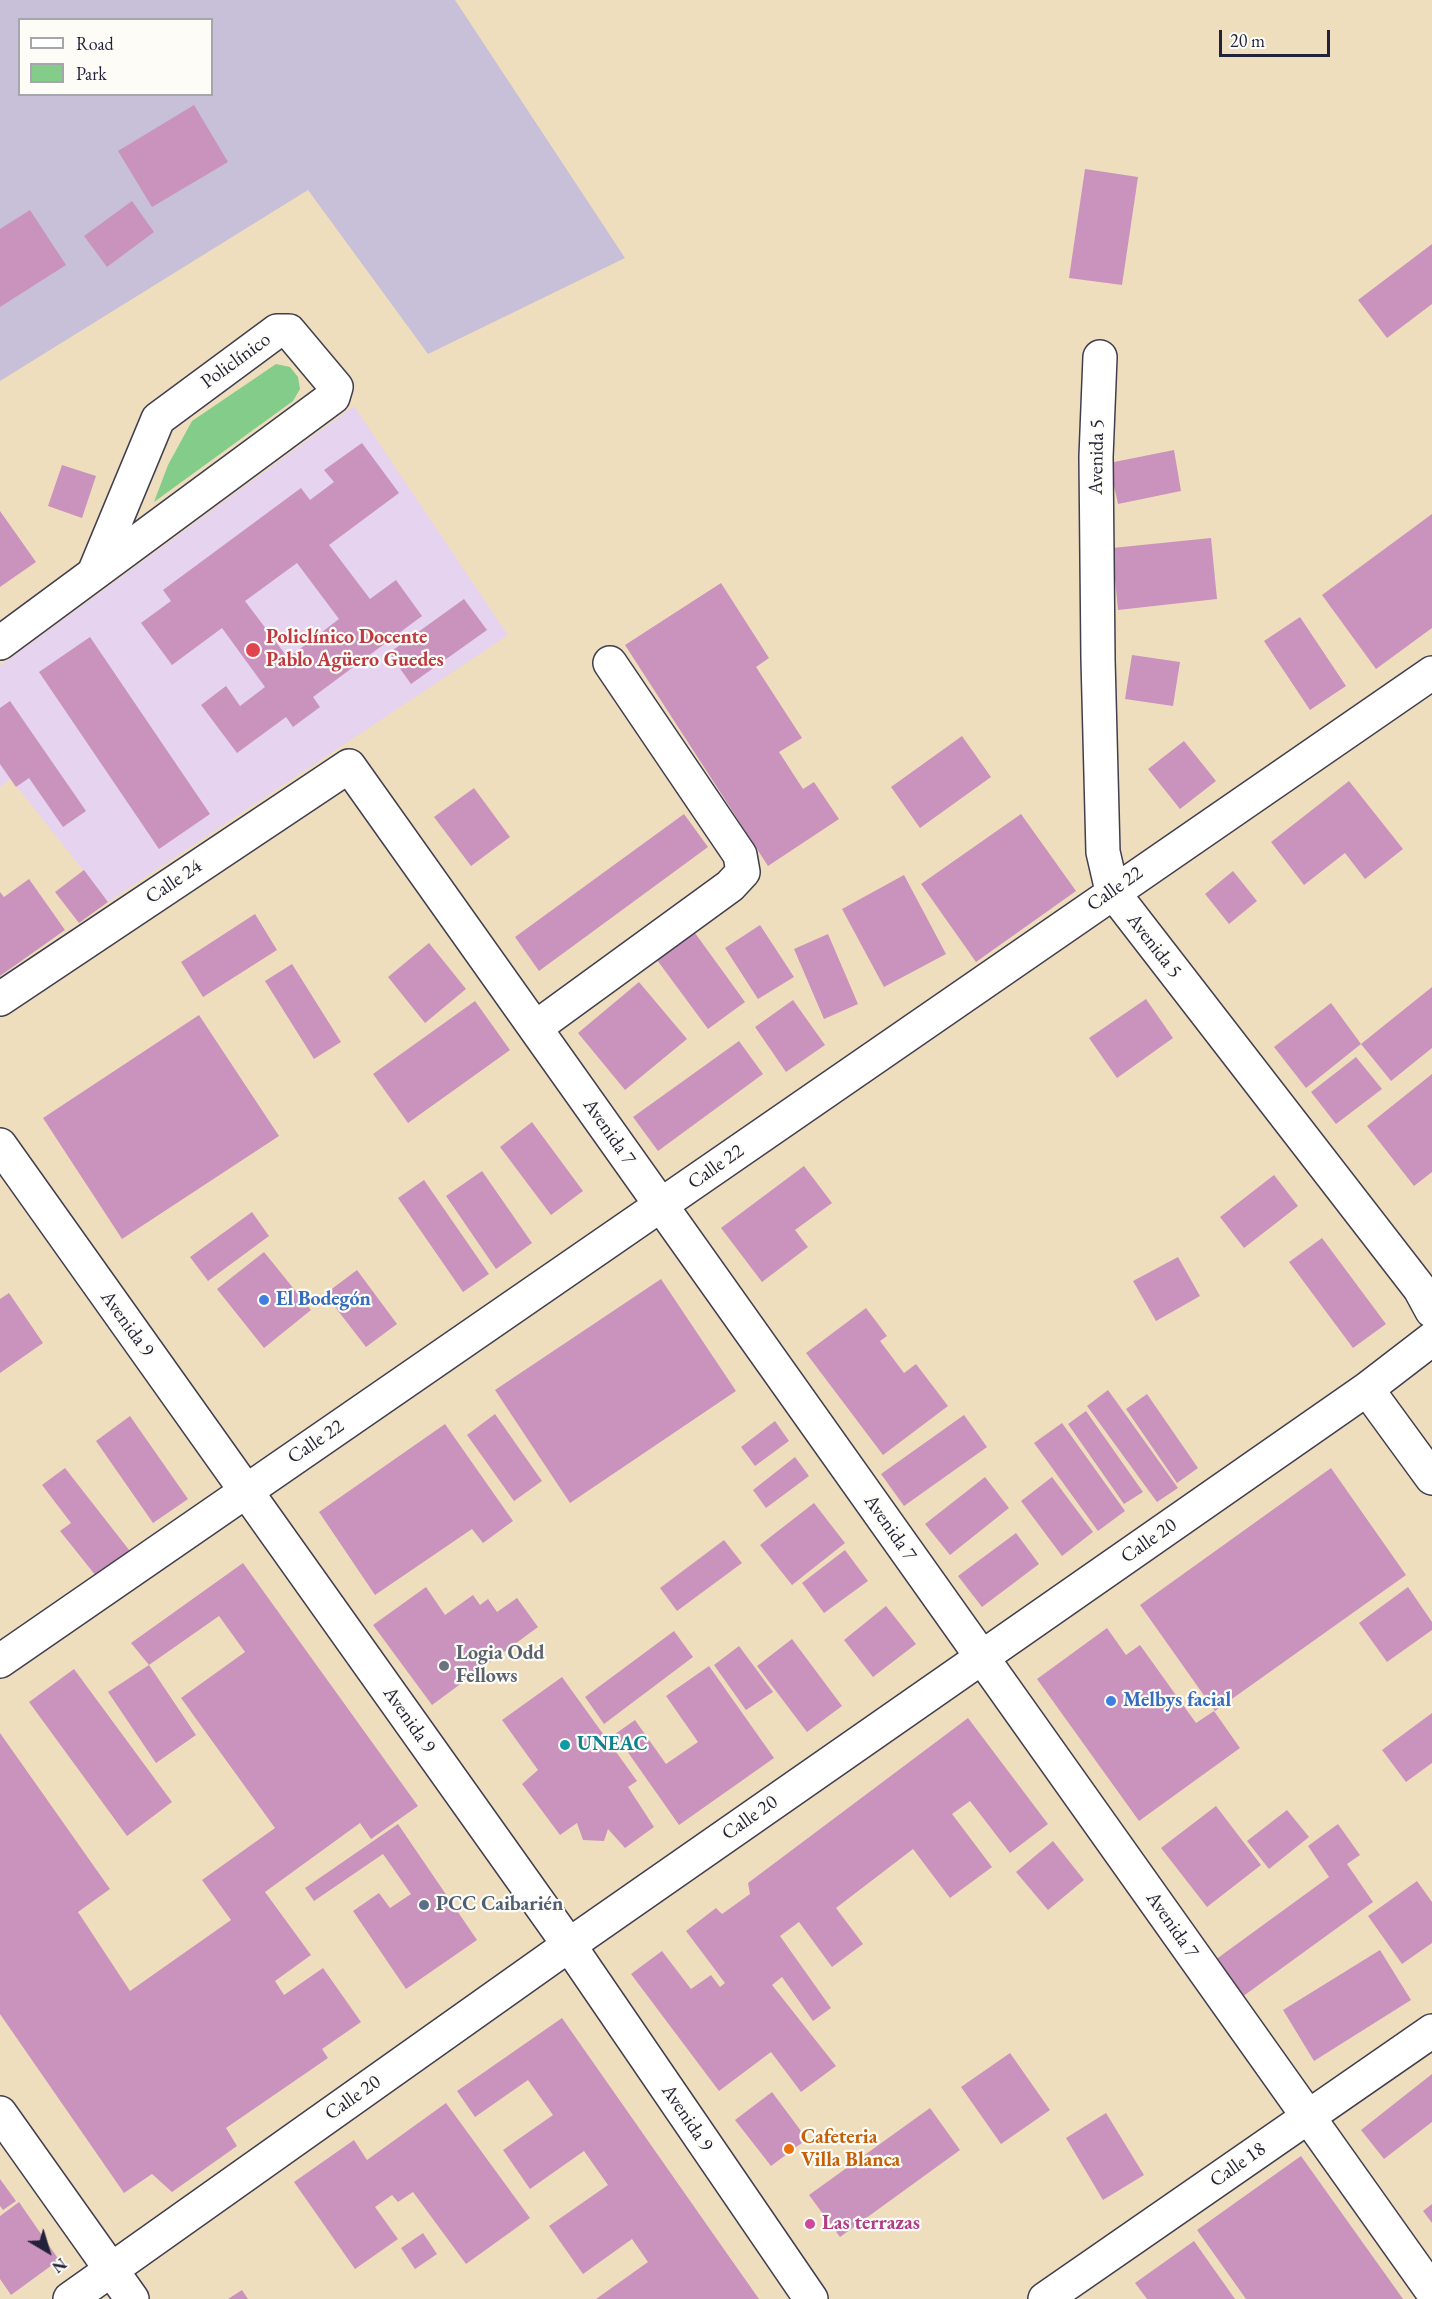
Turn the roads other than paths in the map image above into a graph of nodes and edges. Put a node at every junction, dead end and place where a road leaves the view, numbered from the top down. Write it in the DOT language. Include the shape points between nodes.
graph roads {
  1 [pos="1100,357"];
  2 [pos="94,573"];
  3 [pos="0,643"];
  4 [pos="610,663"];
  5 [pos="1432,673"];
  6 [pos="349,766"];
  7 [pos="1112,891"];
  8 [pos="0,999"];
  9 [pos="535,1028"];
  10 [pos="0,1145"];
  11 [pos="661,1205"];
  12 [pos="1432,1311"];
  13 [pos="1432,1339"];
  14 [pos="1367,1389"];
  15 [pos="1429,1468"];
  16 [pos="246,1490"];
  17 [pos="982,1657"];
  18 [pos="0,1661"];
  19 [pos="568,1945"];
  20 [pos="1432,2031"];
  21 [pos="0,2113"];
  22 [pos="1308,2117"];
  23 [pos="112,2270"];
  24 [pos="1432,2291"];
  25 [pos="70,2299"];
  26 [pos="132,2299"];
  27 [pos="811,2299"];
  28 [pos="1045,2299"];
  1 -- 7 [label="street, Avenida 5" via="1096,457 1098,659 1103,852"];
  2 -- 2 [label="street, Policlínico" via="333,397 336,387 290,330 277,331 158,419"];
  2 -- 3 [label="street, Policlínico"];
  4 -- 9 [label="street" via="740,855 743,872 730,886"];
  5 -- 7 [label="street, Calle 22"];
  6 -- 8 [label="street, Calle 24"];
  6 -- 9 [label="street, Avenida 7"];
  7 -- 11 [label="street, Calle 22"];
  7 -- 12 [label="street, Avenida 5" via="1420,1289"];
  9 -- 11 [label="street, Avenida 7"];
  10 -- 16 [label="street, Avenida 9"];
  11 -- 16 [label="street, Calle 22"];
  11 -- 17 [label="street, Avenida 7"];
  13 -- 14 [label="street, Calle 20"];
  14 -- 15 [label="street"];
  14 -- 17 [label="street, Calle 20"];
  16 -- 18 [label="street, Calle 22"];
  16 -- 19 [label="street, Avenida 9"];
  17 -- 19 [label="street, Calle 20"];
  17 -- 22 [label="street, Avenida 7"];
  19 -- 23 [label="street, Calle 20"];
  19 -- 27 [label="street, Avenida 9"];
  20 -- 22 [label="street, Calle 18"];
  21 -- 23 [label="street"];
  22 -- 24 [label="street, Avenida 7"];
  22 -- 28 [label="street, Calle 18"];
  23 -- 25 [label="street, Calle 20"];
  23 -- 26 [label="street"];
}
